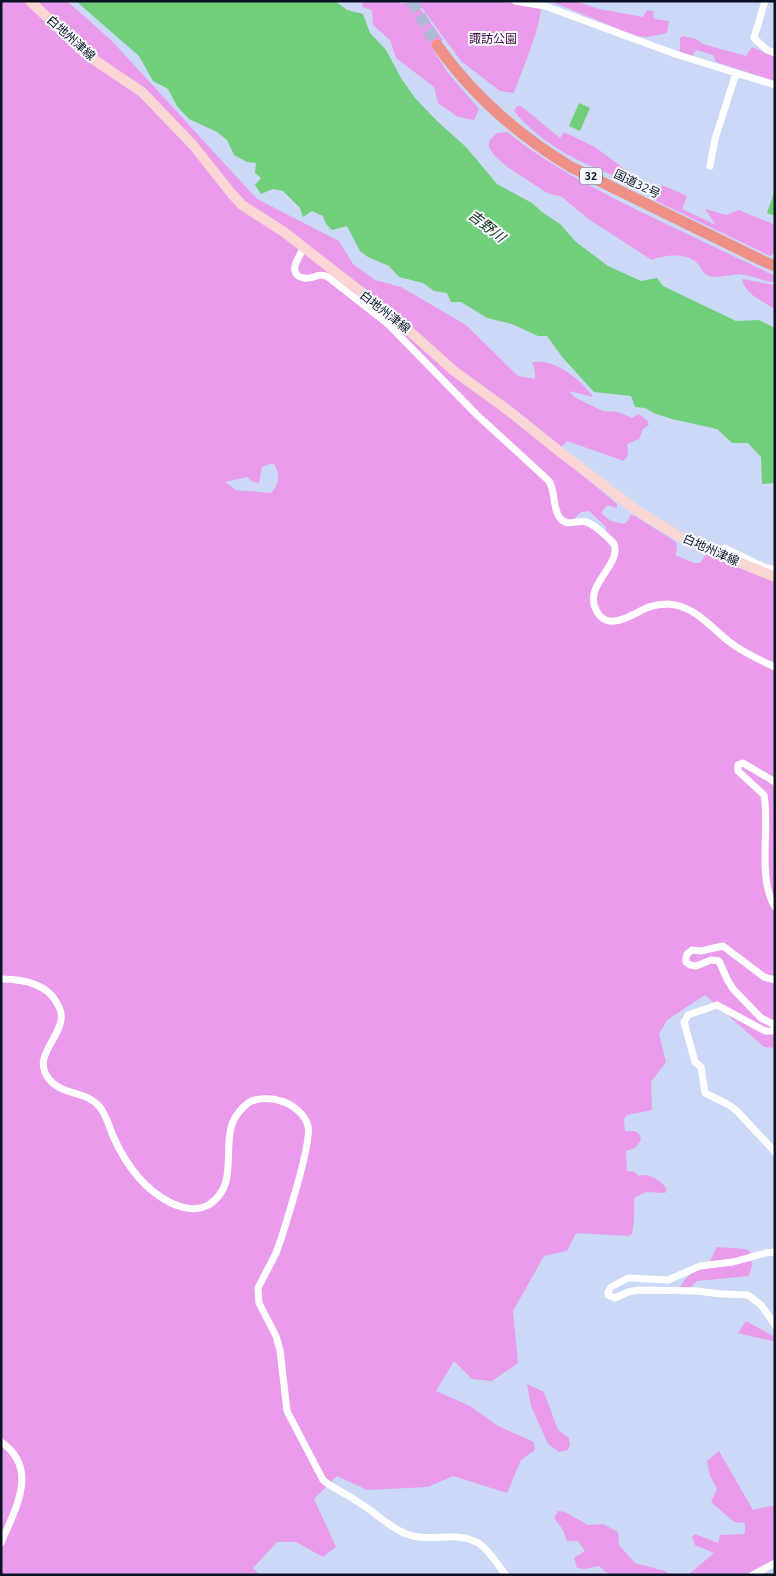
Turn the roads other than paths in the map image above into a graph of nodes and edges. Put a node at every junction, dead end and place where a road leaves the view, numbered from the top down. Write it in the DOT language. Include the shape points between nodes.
graph roads {
  1 [pos="30,1"];
  2 [pos="515,1"];
  3 [pos="765,1"];
  4 [pos="437,45"];
  5 [pos="775,54"];
  6 [pos="736,73"];
  7 [pos="775,84"];
  8 [pos="710,166"];
  9 [pos="304,248"];
  10 [pos="775,266"];
  11 [pos="716,554"];
  12 [pos="775,570"];
  13 [pos="775,577"];
  14 [pos="775,667"];
  15 [pos="775,782"];
  16 [pos="775,907"];
  17 [pos="1,979"];
  18 [pos="775,980"];
  19 [pos="775,1028"];
  20 [pos="775,1152"];
  21 [pos="775,1252"];
  22 [pos="775,1325"];
  23 [pos="1,1442"];
  24 [pos="1,1543"];
  25 [pos="775,1563"];
  26 [pos="506,1575"];
  27 [pos="753,1575"];
  1 -- 9 [label="main road, 白地州津線" via="87,55 153,102 194,145 242,205"];
  2 -- 6 [label="street" via="545,6"];
  3 -- 5 [label="street" via="754,38"];
  4 -- 10 [label="highway, 国道32号 / 32" via="477,95 545,151 571,167"];
  6 -- 7 [label="street"];
  6 -- 8 [label="street"];
  9 -- 11 [label="main road, 白地州津線" via="397,320 454,371 623,501 678,536"];
  9 -- 14 [label="street" via="295,262 295,272 303,278 322,274 328,277 388,324 476,414 549,481 561,520 568,524 588,522 614,544 613,558 594,594 595,610 600,616 606,620 623,620 649,607 680,606 694,612 737,647"];
  11 -- 12 [label="street" via="724,548"];
  11 -- 13 [label="main road, 白地州津線"];
  15 -- 16 [label="street" via="744,763 738,765 738,771 764,796 766,878"];
  17 -- 26 [label="street" via="41,986 55,999 62,1017 44,1055 46,1074 63,1090 98,1104 129,1166 153,1191 179,1206 198,1209 222,1193 228,1178 232,1125 249,1103 270,1099 290,1104 298,1110 308,1126 305,1150 281,1240 258,1294 280,1350 287,1411 328,1484 406,1534 421,1538 459,1537 479,1543"];
  18 -- 19 [label="street" via="764,977 723,946 692,950 686,958 686,962 696,966 711,960 719,961 733,989"];
  19 -- 20 [label="street" via="765,1031 717,1005 688,1014 684,1022 695,1062 701,1067 705,1093 737,1111"];
  21 -- 22 [label="street" via="700,1266 668,1280 628,1278 608,1292 611,1298 639,1290 748,1295 761,1305"];
  23 -- 24 [label="street" via="17,1457 22,1473 19,1499"];
  25 -- 27 [label="street"];
}
